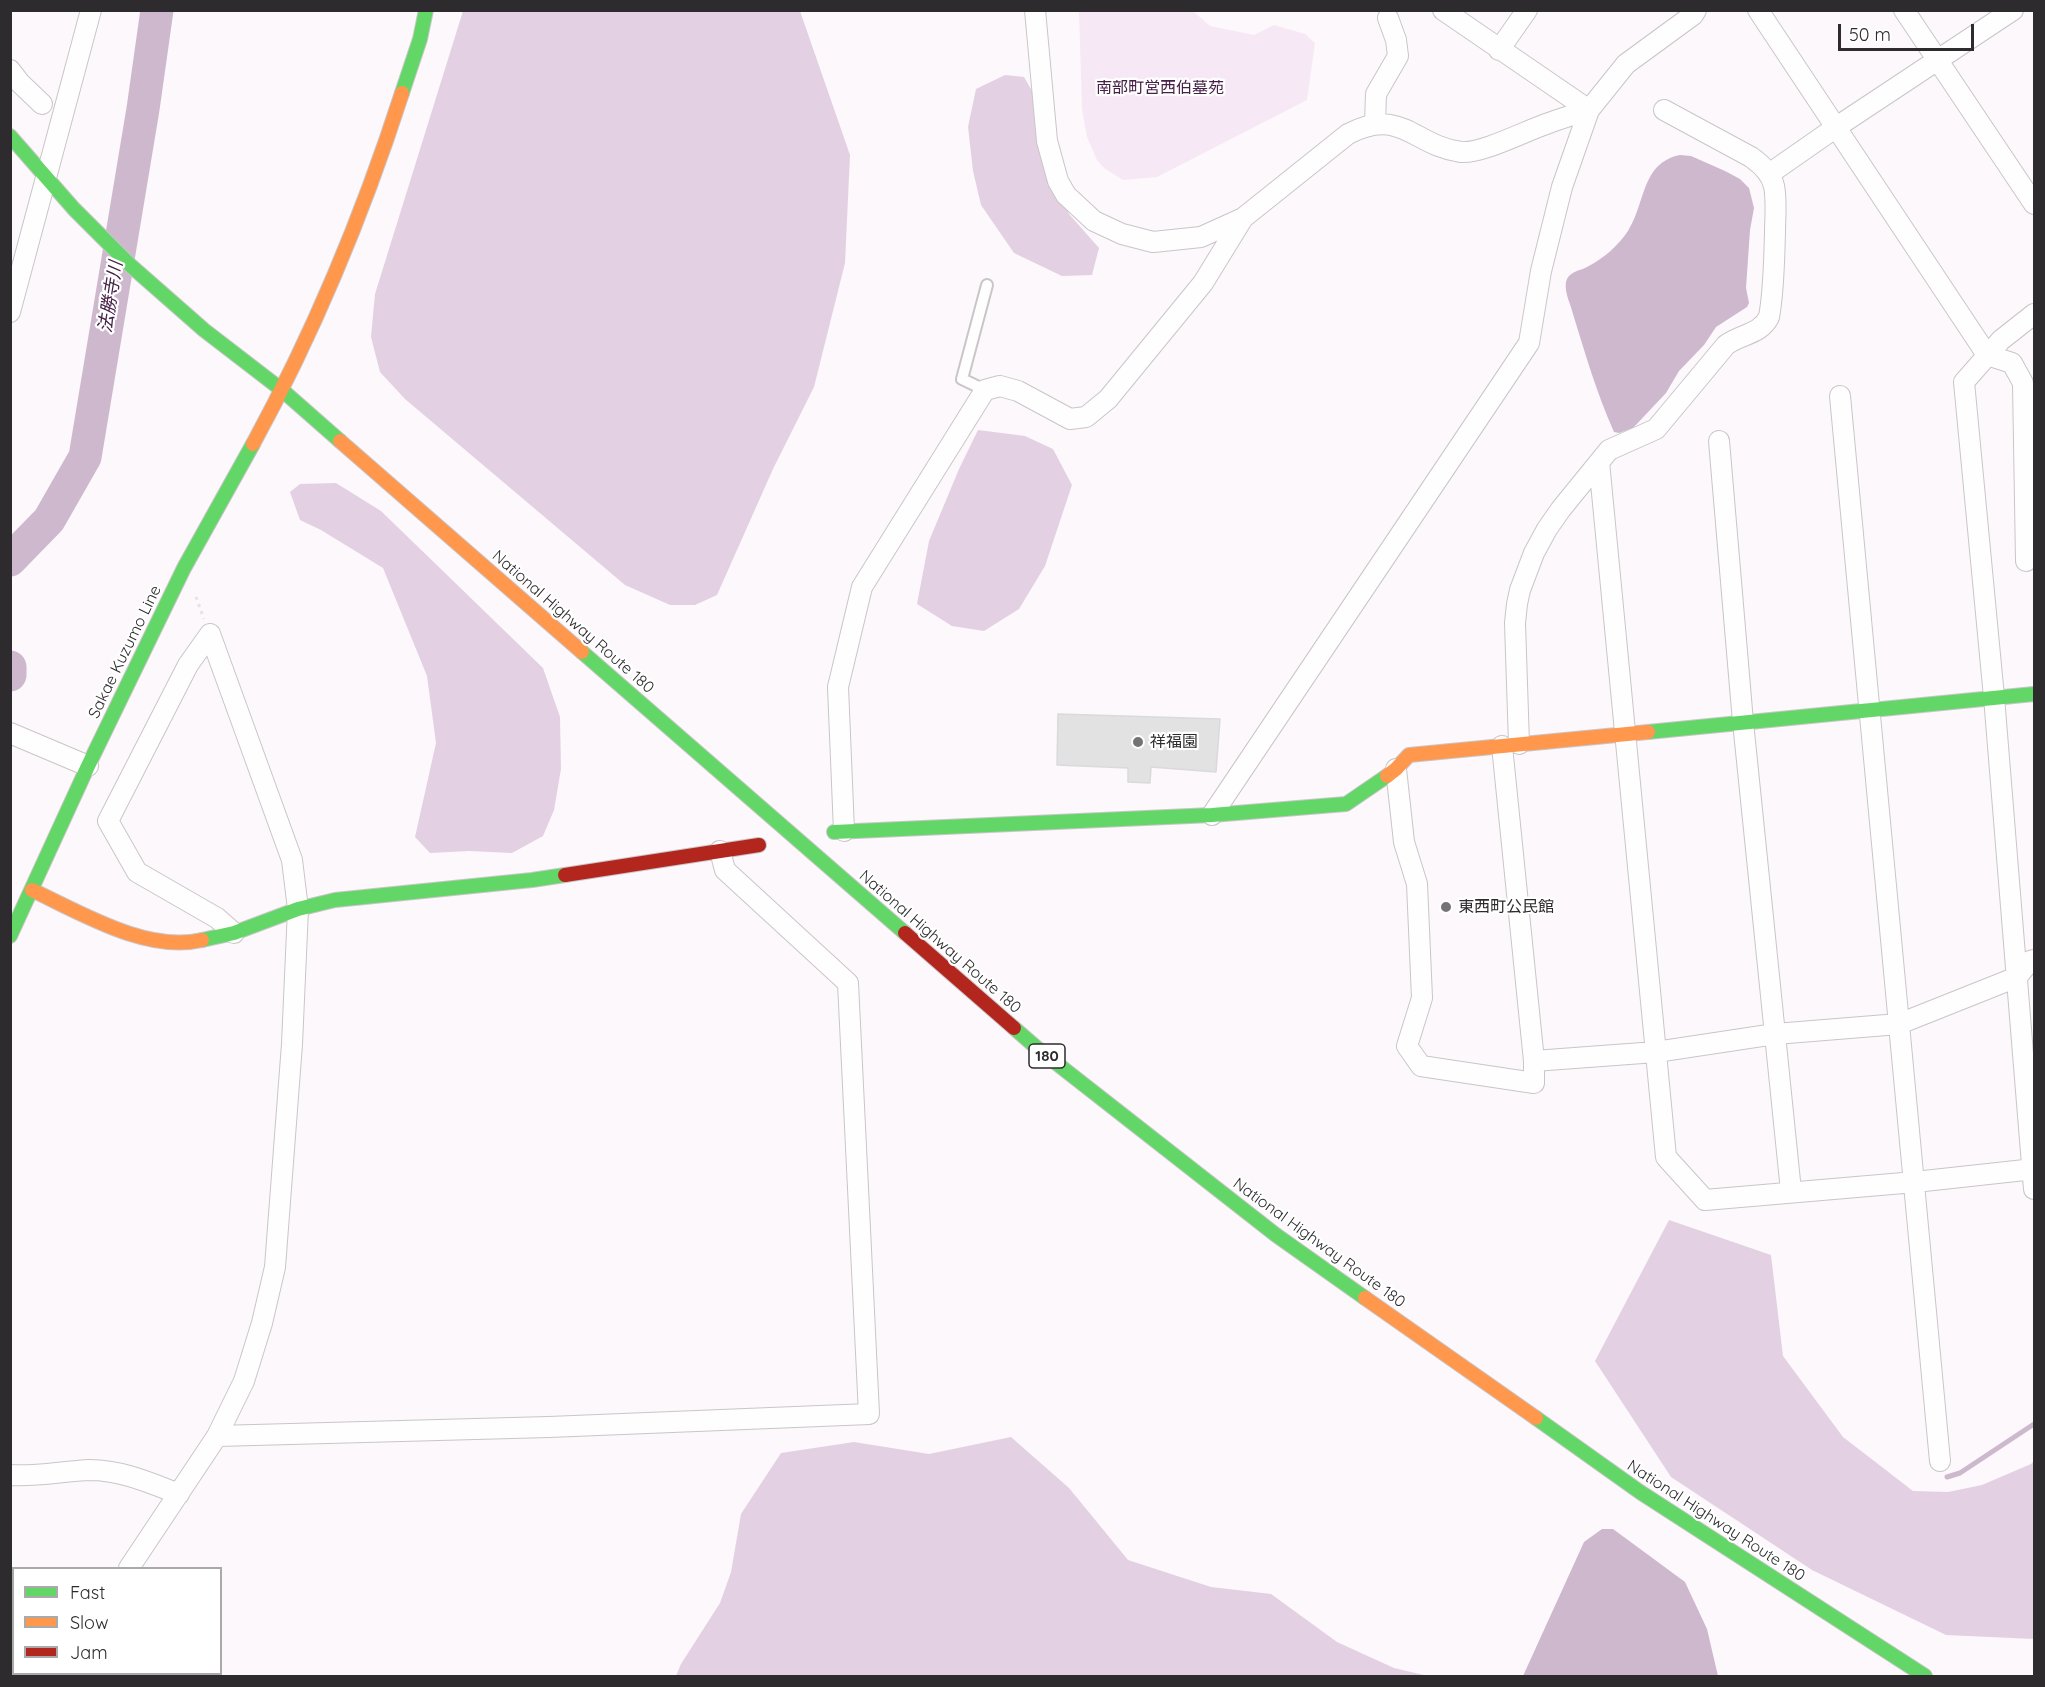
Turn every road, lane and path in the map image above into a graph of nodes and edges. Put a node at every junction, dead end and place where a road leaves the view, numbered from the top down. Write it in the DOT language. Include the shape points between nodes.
graph roads {
  1 [pos="91,10"];
  2 [pos="426,10"];
  3 [pos="1035,10"];
  4 [pos="1443,10"];
  5 [pos="1527,10"];
  6 [pos="1695,10"];
  7 [pos="1758,10"];
  8 [pos="1904,10"];
  9 [pos="2013,10"];
  10 [pos="1388,18"];
  11 [pos="1499,50"];
  12 [pos="1937,59"];
  13 [pos="10,70"];
  14 [pos="42,104"];
  15 [pos="1589,110"];
  16 [pos="1664,110"];
  17 [pos="1375,123"];
  18 [pos="1835,128"];
  19 [pos="10,136"];
  20 [pos="1769,174"];
  21 [pos="52,184"];
  22 [pos="2034,204"];
  23 [pos="1243,218"];
  24 [pos="987,285"];
  25 [pos="10,312"];
  26 [pos="2034,314"];
  27 [pos="1988,355"];
  28 [pos="282,390"];
  29 [pos="985,390"];
  30 [pos="1840,396"];
  31 [pos="1719,441"];
  32 [pos="1599,462"];
  33 [pos="2026,561"];
  34 [pos="184,568"];
  35 [pos="210,634"];
  36 [pos="2034,694"];
  37 [pos="1994,697"];
  38 [pos="1868,710"];
  39 [pos="1743,722"];
  40 [pos="10,733"];
  41 [pos="1626,734"];
  42 [pos="1511,745"];
  43 [pos="88,766"];
  44 [pos="1396,770"];
  45 [pos="1212,815"];
  46 [pos="839,832"];
  47 [pos="759,845"];
  48 [pos="720,851"];
  49 [pos="32,890"];
  50 [pos="298,909"];
  51 [pos="234,933"];
  52 [pos="10,936"];
  53 [pos="2034,960"];
  54 [pos="2017,977"];
  55 [pos="1899,1024"];
  56 [pos="1775,1034"];
  57 [pos="1656,1052"];
  58 [pos="1534,1061"];
  59 [pos="2034,1176"];
  60 [pos="1915,1182"];
  61 [pos="1791,1191"];
  62 [pos="217,1436"];
  63 [pos="1940,1461"];
  64 [pos="10,1475"];
  65 [pos="179,1494"];
  66 [pos="130,1567"];
  67 [pos="1925,1677"];
  1 -- 21 [label="street"];
  2 -- 28 [label="main road, Sakae Kuzumo Line" via="377,170"];
  3 -- 23 [label="street" via="1047,141 1058,182 1076,206 1094,221 1153,242 1201,237"];
  4 -- 11 [label="street"];
  5 -- 11 [label="street"];
  6 -- 15 [label="street" via="1626,64"];
  7 -- 18 [label="street"];
  8 -- 12 [label="street"];
  9 -- 12 [label="street"];
  10 -- 17 [label="street" via="1398,56 1376,94"];
  11 -- 15 [label="street"];
  12 -- 18 [label="street"];
  12 -- 22 [label="street"];
  13 -- 14 [label="street"];
  15 -- 17 [label="street" via="1465,152 1450,150 1391,124"];
  15 -- 45 [label="street" via="1562,187 1540,271 1529,343"];
  16 -- 20 [label="street" via="1743,152"];
  17 -- 23 [label="street" via="1348,134"];
  18 -- 20 [label="street"];
  18 -- 27 [label="street"];
  19 -- 21 [label="main road, National Highway Route 180 / 180"];
  20 -- 32 [label="street" via="1774,184 1774,252 1771,307 1765,325 1726,345 1656,429 1609,450"];
  21 -- 25 [label="street"];
  21 -- 28 [label="main road, National Highway Route 180 / 180" via="168,300"];
  23 -- 29 [label="street" via="1203,283 1108,399 1086,417 1070,419 1018,391 1000,386"];
  24 -- 29 [label="lane" via="962,379"];
  26 -- 27 [label="street"];
  27 -- 33 [label="street" via="2012,363 2023,383"];
  27 -- 37 [label="street" via="1964,382"];
  28 -- 34 [label="main road, Sakae Kuzumo Line"];
  28 -- 67 [label="main road, National Highway Route 180 / 180" via="1064,1070 1276,1235 1631,1486"];
  29 -- 46 [label="street" via="862,587 838,687"];
  30 -- 38 [label="street"];
  31 -- 39 [label="street"];
  32 -- 41 [label="street"];
  32 -- 42 [label="street" via="1547,529 1520,590 1515,623"];
  34 -- 35 [label="path"];
  34 -- 43 [label="main road, Sakae Kuzumo Line"];
  35 -- 50 [label="street" via="292,860"];
  35 -- 51 [label="street" via="188,665 108,820 137,872 217,918"];
  36 -- 37 [label="main road"];
  37 -- 38 [label="main road"];
  37 -- 54 [label="street"];
  38 -- 39 [label="main road"];
  38 -- 55 [label="street"];
  39 -- 41 [label="main road"];
  39 -- 56 [label="street"];
  40 -- 43 [label="street"];
  41 -- 42 [label="main road"];
  41 -- 57 [label="street"];
  42 -- 44 [label="main road" via="1409,755"];
  42 -- 58 [label="street"];
  43 -- 49 [label="main road, Sakae Kuzumo Line"];
  44 -- 45 [label="main road" via="1346,804"];
  44 -- 58 [label="street" via="1404,842 1417,884 1422,998 1407,1046 1421,1066 1534,1083"];
  45 -- 46 [label="main road"];
  47 -- 48 [label="main road"];
  48 -- 50 [label="main road" via="532,880 335,900"];
  48 -- 62 [label="street" via="725,870 848,983 869,1414"];
  49 -- 51 [label="main road" via="150,940 190,943"];
  49 -- 52 [label="main road, Sakae Kuzumo Line"];
  50 -- 51 [label="main road"];
  50 -- 62 [label="street" via="292,1044 274,1267 244,1381"];
  53 -- 54 [label="street"];
  54 -- 55 [label="street"];
  54 -- 59 [label="street"];
  55 -- 56 [label="street"];
  55 -- 60 [label="street"];
  56 -- 57 [label="street"];
  56 -- 61 [label="street"];
  57 -- 58 [label="street"];
  57 -- 61 [label="street" via="1666,1157 1705,1200"];
  59 -- 60 [label="street"];
  60 -- 61 [label="street"];
  60 -- 63 [label="street"];
  62 -- 65 [label="street"];
  64 -- 65 [label="street" via="92,1470 118,1473"];
  65 -- 66 [label="street"];
}
